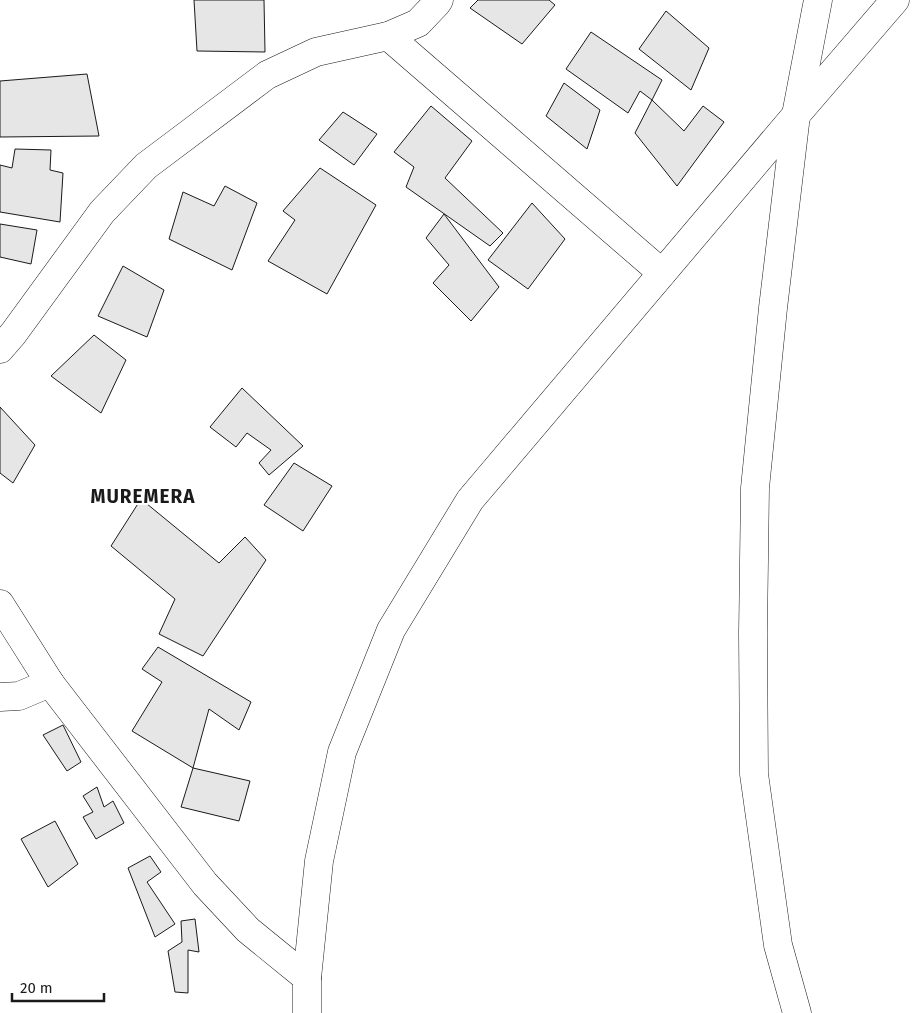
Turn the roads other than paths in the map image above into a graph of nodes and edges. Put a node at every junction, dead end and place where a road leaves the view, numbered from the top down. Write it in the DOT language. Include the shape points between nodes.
graph roads {
  1 [pos="438,0"];
  2 [pos="818,0"];
  3 [pos="896,0"];
  4 [pos="388,36"];
  5 [pos="796,115"];
  6 [pos="662,273"];
  7 [pos="0,349"];
  8 [pos="0,604"];
  9 [pos="50,683"];
  10 [pos="0,697"];
  11 [pos="308,978"];
  12 [pos="307,1013"];
  13 [pos="797,1013"];
  1 -- 4 [label="street" via="418,23"];
  2 -- 5 [label="street"];
  3 -- 5 [label="street"];
  4 -- 6 [label="street"];
  4 -- 7 [label="street" via="316,52 266,75 146,166 102,212"];
  5 -- 6 [label="street"];
  5 -- 13 [label="street" via="755,488 753,632 754,774 778,945"];
  6 -- 11 [label="street" via="470,500 391,630 342,752 319,861"];
  8 -- 9 [label="street"];
  9 -- 10 [label="street" via="19,696"];
  9 -- 11 [label="street" via="205,884 248,930"];
  11 -- 12 [label="street"];
}
